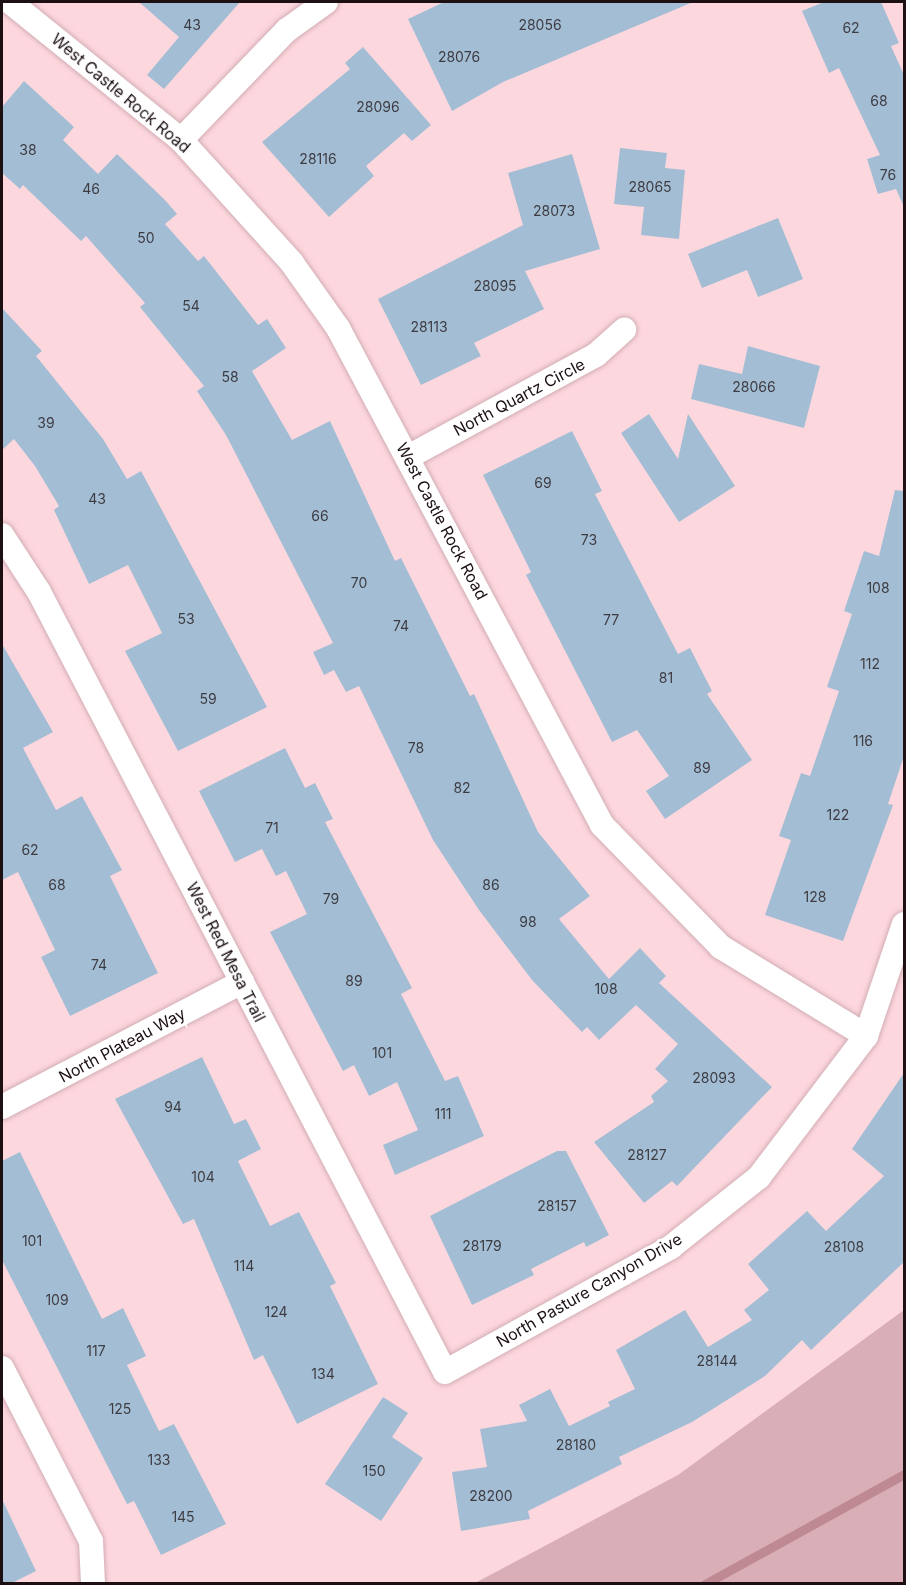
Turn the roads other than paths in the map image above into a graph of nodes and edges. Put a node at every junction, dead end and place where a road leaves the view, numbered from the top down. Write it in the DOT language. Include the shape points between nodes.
graph roads {
  1 [pos="10,2"];
  2 [pos="326,2"];
  3 [pos="181,140"];
  4 [pos="624,330"];
  5 [pos="408,457"];
  6 [pos="2,535"];
  7 [pos="904,924"];
  8 [pos="242,982"];
  9 [pos="866,1036"];
  10 [pos="2,1107"];
  11 [pos="2,1368"];
  12 [pos="445,1372"];
  13 [pos="94,1583"];
  1 -- 3 [label="street, West Castle Rock Road"];
  2 -- 3 [label="street" via="288,30"];
  3 -- 5 [label="street, West Castle Rock Road" via="292,263 338,328"];
  4 -- 5 [label="street, North Quartz Circle" via="596,355"];
  5 -- 9 [label="street, West Castle Rock Road" via="602,825 722,947"];
  6 -- 8 [label="street, West Red Mesa Trail" via="39,592"];
  7 -- 9 [label="street, North Pasture Canyon Drive"];
  8 -- 10 [label="street, North Plateau Way"];
  8 -- 12 [label="street, West Red Mesa Trail"];
  9 -- 12 [label="street, North Pasture Canyon Drive" via="759,1177 671,1247"];
  11 -- 13 [label="street" via="91,1541"];
}
